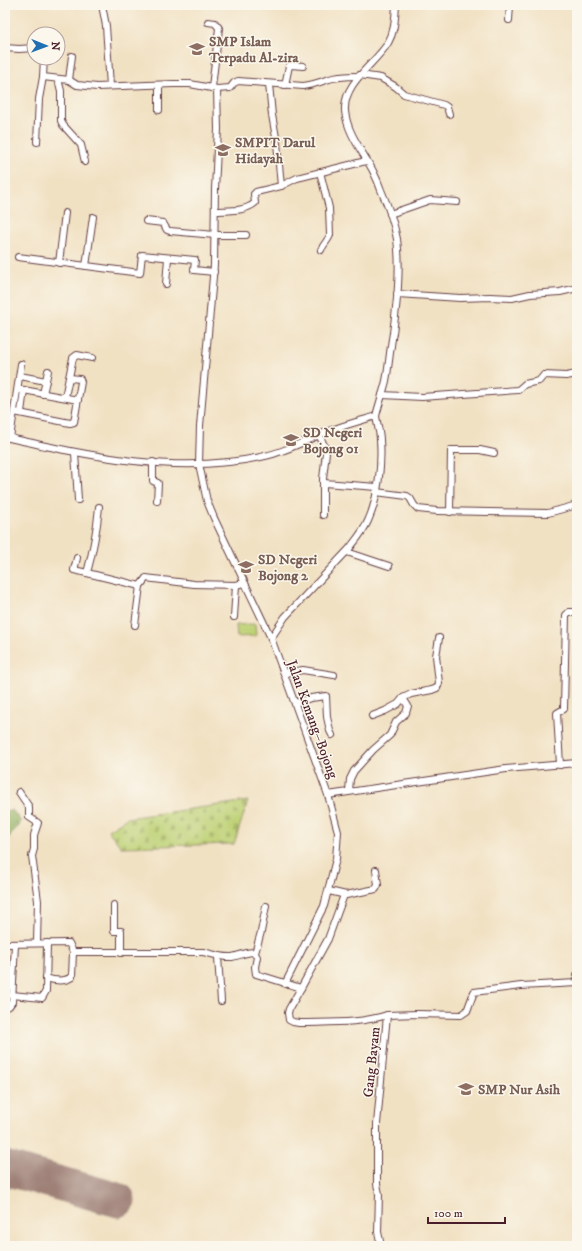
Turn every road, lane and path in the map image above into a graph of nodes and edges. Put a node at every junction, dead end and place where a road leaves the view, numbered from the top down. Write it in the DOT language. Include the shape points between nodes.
graph roads {
  1 [pos="102,5"];
  2 [pos="396,5"];
  3 [pos="510,5"];
  4 [pos="509,20"];
  5 [pos="208,22"];
  6 [pos="5,48"];
  7 [pos="26,49"];
  8 [pos="72,56"];
  9 [pos="44,66"];
  10 [pos="303,66"];
  11 [pos="359,76"];
  12 [pos="44,77"];
  13 [pos="58,79"];
  14 [pos="69,80"];
  15 [pos="269,84"];
  16 [pos="159,85"];
  17 [pos="285,85"];
  18 [pos="110,86"];
  19 [pos="215,88"];
  20 [pos="159,110"];
  21 [pos="449,114"];
  22 [pos="37,142"];
  23 [pos="366,161"];
  24 [pos="86,162"];
  25 [pos="320,172"];
  26 [pos="281,186"];
  27 [pos="457,202"];
  28 [pos="215,211"];
  29 [pos="65,213"];
  30 [pos="390,214"];
  31 [pos="93,217"];
  32 [pos="146,221"];
  33 [pos="215,235"];
  34 [pos="246,235"];
  35 [pos="321,250"];
  36 [pos="18,257"];
  37 [pos="168,258"];
  38 [pos="59,263"];
  39 [pos="86,266"];
  40 [pos="214,272"];
  41 [pos="166,284"];
  42 [pos="577,288"];
  43 [pos="397,294"];
  44 [pos="92,358"];
  45 [pos="21,364"];
  46 [pos="48,371"];
  47 [pos="577,374"];
  48 [pos="20,376"];
  49 [pos="70,378"];
  50 [pos="46,381"];
  51 [pos="21,390"];
  52 [pos="43,394"];
  53 [pos="382,395"];
  54 [pos="66,397"];
  55 [pos="78,400"];
  56 [pos="18,412"];
  57 [pos="376,416"];
  58 [pos="319,435"];
  59 [pos="8,437"];
  60 [pos="494,452"];
  61 [pos="75,453"];
  62 [pos="153,462"];
  63 [pos="199,464"];
  64 [pos="324,483"];
  65 [pos="377,489"];
  66 [pos="78,500"];
  67 [pos="157,501"];
  68 [pos="577,505"];
  69 [pos="99,507"];
  70 [pos="450,512"];
  71 [pos="323,515"];
  72 [pos="347,552"];
  73 [pos="77,558"];
  74 [pos="389,566"];
  75 [pos="87,573"];
  76 [pos="244,583"];
  77 [pos="236,584"];
  78 [pos="140,586"];
  79 [pos="577,612"];
  80 [pos="234,617"];
  81 [pos="135,625"];
  82 [pos="271,638"];
  83 [pos="439,638"];
  84 [pos="284,672"];
  85 [pos="334,675"];
  86 [pos="403,698"];
  87 [pos="295,703"];
  88 [pos="372,716"];
  89 [pos="332,735"];
  90 [pos="577,763"];
  91 [pos="560,765"];
  92 [pos="350,791"];
  93 [pos="19,792"];
  94 [pos="328,795"];
  95 [pos="376,870"];
  96 [pos="329,891"];
  97 [pos="344,895"];
  98 [pos="114,905"];
  99 [pos="266,906"];
  100 [pos="37,943"];
  101 [pos="47,943"];
  102 [pos="5,944"];
  103 [pos="15,944"];
  104 [pos="73,952"];
  105 [pos="121,953"];
  106 [pos="255,953"];
  107 [pos="218,957"];
  108 [pos="577,975"];
  109 [pos="46,978"];
  110 [pos="577,983"];
  111 [pos="286,984"];
  112 [pos="301,988"];
  113 [pos="12,995"];
  114 [pos="221,1001"];
  115 [pos="5,1007"];
  116 [pos="387,1015"];
  117 [pos="381,1246"];
  1 -- 18 [label="street"];
  2 -- 11 [label="street" via="394,29 388,44"];
  3 -- 4 [label="street"];
  5 -- 19 [label="street, Jalan Kemang–Bojong" via="215,23 219,28"];
  6 -- 7 [label="street"];
  8 -- 14 [label="street"];
  9 -- 12 [label="street"];
  10 -- 17 [label="street" via="288,66"];
  11 -- 17 [label="street" via="330,79 314,85"];
  11 -- 21 [label="street" via="382,78 404,94 447,107"];
  11 -- 23 [label="street" via="349,92 345,109 350,130"];
  12 -- 13 [label="street"];
  12 -- 22 [label="street" via="39,99"];
  13 -- 14 [label="street"];
  13 -- 24 [label="street" via="61,92 61,121 81,145"];
  14 -- 18 [label="street" via="82,86"];
  15 -- 17 [label="street"];
  15 -- 19 [label="street" via="238,82 230,88"];
  15 -- 26 [label="street"];
  16 -- 18 [label="street"];
  16 -- 19 [label="street" via="190,84"];
  16 -- 20 [label="street"];
  19 -- 28 [label="street, Jalan Kemang–Bojong" via="218,129"];
  23 -- 25 [label="street"];
  23 -- 30 [label="street"];
  25 -- 26 [label="street" via="297,178"];
  25 -- 35 [label="street" via="329,208 330,235"];
  26 -- 28 [label="street" via="255,193 255,203 247,208"];
  27 -- 30 [label="street" via="430,200"];
  28 -- 33 [label="street, Jalan Kemang–Bojong"];
  29 -- 38 [label="street"];
  30 -- 43 [label="street" via="397,244"];
  31 -- 39 [label="street"];
  32 -- 33 [label="street" via="163,223 170,231"];
  33 -- 34 [label="street"];
  33 -- 40 [label="street, Jalan Kemang–Bojong"];
  36 -- 38 [label="street"];
  37 -- 39 [label="street" via="142,255 140,273"];
  37 -- 40 [label="street" via="195,260 194,270"];
  37 -- 41 [label="street"];
  38 -- 39 [label="street"];
  40 -- 63 [label="street, Jalan Kemang–Bojong"];
  42 -- 43 [label="street" via="512,298"];
  43 -- 53 [label="street" via="388,370"];
  44 -- 49 [label="street" via="75,356"];
  45 -- 48 [label="street"];
  46 -- 50 [label="street"];
  47 -- 53 [label="street" via="544,375 538,381 525,384 518,390 422,397"];
  48 -- 50 [label="street"];
  48 -- 51 [label="street"];
  49 -- 54 [label="street"];
  49 -- 55 [label="street" via="81,380"];
  50 -- 52 [label="street"];
  51 -- 52 [label="street"];
  51 -- 56 [label="street"];
  52 -- 54 [label="street"];
  53 -- 57 [label="street"];
  54 -- 55 [label="street"];
  55 -- 56 [label="street" via="72,423"];
  56 -- 59 [label="street"];
  57 -- 58 [label="street"];
  57 -- 65 [label="street" via="381,450"];
  58 -- 63 [label="street" via="302,444 266,456"];
  58 -- 64 [label="street" via="326,452"];
  59 -- 61 [label="street"];
  60 -- 70 [label="street" via="451,450"];
  61 -- 62 [label="street"];
  61 -- 66 [label="street"];
  62 -- 63 [label="street"];
  62 -- 67 [label="street" via="153,481 158,483"];
  63 -- 76 [label="street, Jalan Kemang–Bojong" via="208,501"];
  64 -- 65 [label="street"];
  64 -- 71 [label="street"];
  65 -- 70 [label="street" via="409,497 420,510"];
  65 -- 72 [label="street" via="368,521"];
  68 -- 70 [label="street" via="548,514"];
  69 -- 75 [label="street" via="97,530"];
  72 -- 74 [label="street"];
  72 -- 82 [label="street" via="285,617"];
  73 -- 75 [label="street" via="74,570"];
  75 -- 78 [label="street"];
  76 -- 77 [label="street"];
  76 -- 82 [label="street, Jalan Kemang–Bojong"];
  77 -- 78 [label="street" via="194,584 146,578"];
  77 -- 80 [label="street"];
  78 -- 81 [label="street"];
  79 -- 91 [label="street" via="569,612 566,615 564,709 557,713"];
  82 -- 84 [label="street, Jalan Kemang–Bojong"];
  83 -- 86 [label="street" via="436,656 439,683 437,688"];
  84 -- 85 [label="street" via="303,670"];
  84 -- 87 [label="street, Jalan Kemang–Bojong"];
  86 -- 88 [label="street" via="398,704"];
  86 -- 92 [label="street" via="408,706 406,713 396,722 390,735 354,771 350,779"];
  87 -- 89 [label="street" via="326,696 327,717"];
  87 -- 94 [label="street, Jalan Kemang–Bojong"];
  90 -- 91 [label="street, Jalan Kemang–Bojong"];
  91 -- 92 [label="street, Jalan Kemang–Bojong" via="510,768"];
  92 -- 94 [label="street, Jalan Kemang–Bojong"];
  93 -- 100 [label="street" via="29,807 29,817 38,823 32,856 38,901"];
  94 -- 96 [label="street" via="338,832 336,859"];
  95 -- 97 [label="street" via="378,888"];
  96 -- 97 [label="street"];
  96 -- 111 [label="street"];
  97 -- 112 [label="street" via="325,946"];
  98 -- 105 [label="street" via="114,931 120,931"];
  99 -- 106 [label="street"];
  100 -- 101 [label="street"];
  100 -- 103 [label="street"];
  101 -- 104 [label="street" via="69,943"];
  101 -- 109 [label="street"];
  102 -- 103 [label="street"];
  103 -- 113 [label="street"];
  104 -- 105 [label="street"];
  104 -- 109 [label="street" via="72,977 64,981"];
  105 -- 107 [label="street" via="203,952"];
  106 -- 107 [label="street"];
  106 -- 111 [label="street" via="256,974"];
  107 -- 114 [label="street"];
  108 -- 110 [label="street"];
  109 -- 113 [label="street" via="46,991 42,998"];
  110 -- 116 [label="street" via="474,992 467,1011 461,1015"];
  111 -- 112 [label="street"];
  112 -- 116 [label="street, Gang Bayam" via="288,1013 289,1020 293,1022 358,1022"];
  113 -- 115 [label="street" via="10,1005"];
  116 -- 117 [label="street, Gang Bayam" via="377,1124 376,1176"];
}
